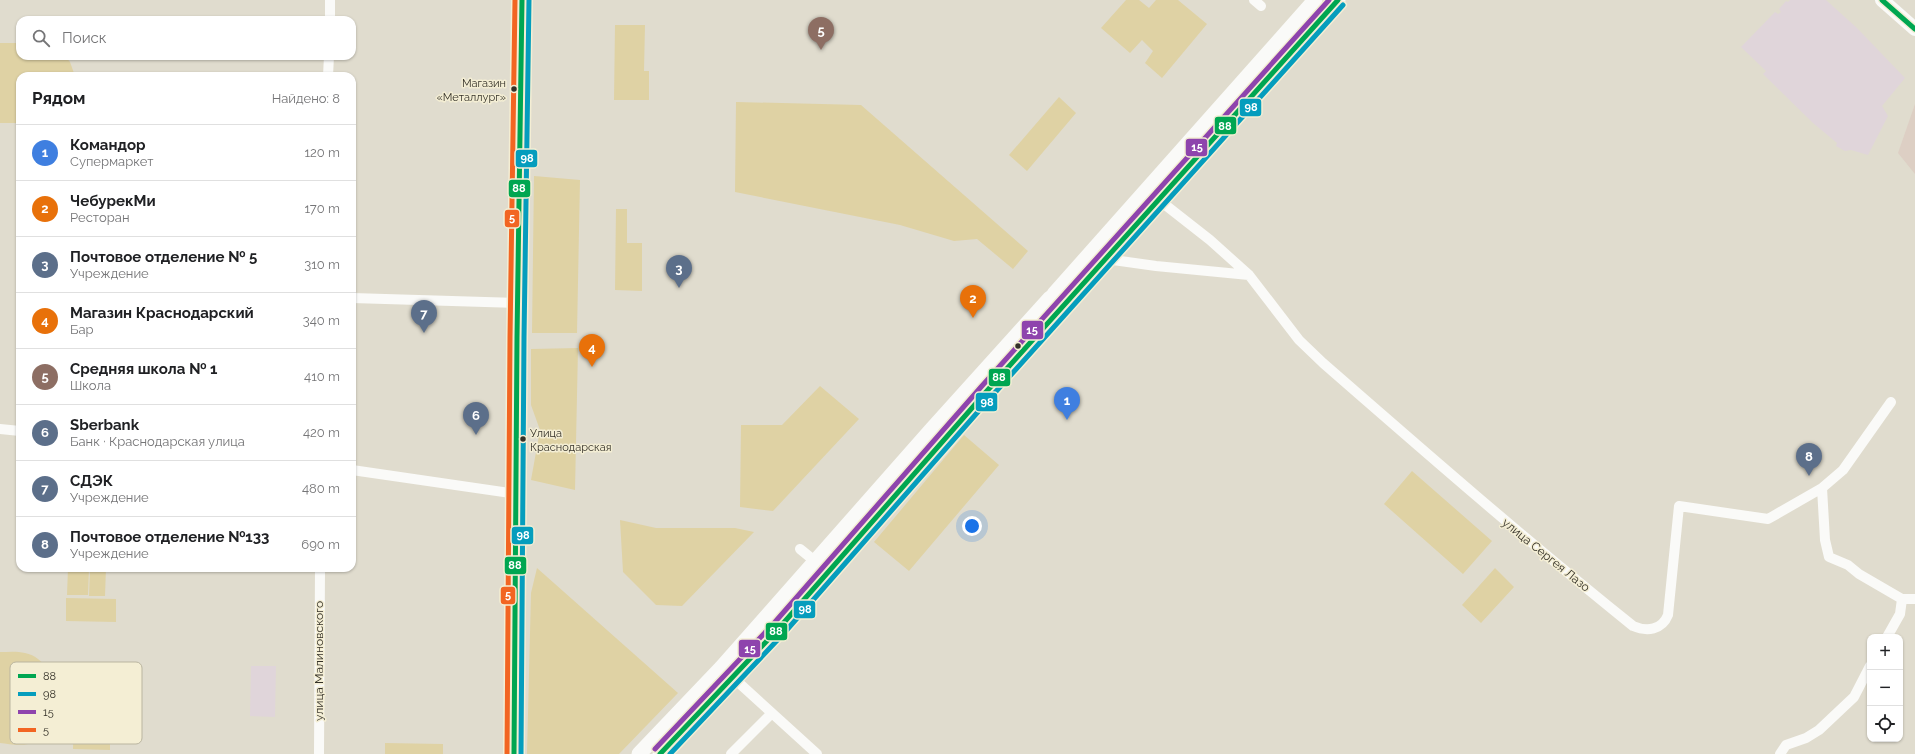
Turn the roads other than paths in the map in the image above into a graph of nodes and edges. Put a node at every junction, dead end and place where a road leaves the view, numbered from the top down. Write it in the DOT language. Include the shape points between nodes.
graph roads {
  1 [pos="330,0"];
  2 [pos="522,0"];
  3 [pos="1315,0"];
  4 [pos="1338,0"];
  5 [pos="1882,0"];
  6 [pos="330,16"];
  7 [pos="1915,29"];
  8 [pos="329,60"];
  9 [pos="328,72"];
  10 [pos="1146,192"];
  11 [pos="1159,200"];
  12 [pos="1106,258"];
  13 [pos="1249,275"];
  14 [pos="356,298"];
  15 [pos="518,303"];
  16 [pos="1891,402"];
  17 [pos="0,429"];
  18 [pos="16,431"];
  19 [pos="356,471"];
  20 [pos="1822,488"];
  21 [pos="517,494"];
  22 [pos="800,549"];
  23 [pos="816,562"];
  24 [pos="320,572"];
  25 [pos="1902,599"];
  26 [pos="1915,599"];
  27 [pos="1889,634"];
  28 [pos="721,668"];
  29 [pos="1868,670"];
  30 [pos="734,679"];
  31 [pos="771,714"];
  32 [pos="319,754"];
  33 [pos="514,754"];
  34 [pos="639,754"];
  35 [pos="660,754"];
  36 [pos="732,754"];
  37 [pos="817,754"];
  38 [pos="1780,754"];
  1 -- 6 [label="street"];
  2 -- 15 [label="main road"];
  3 -- 10 [label="main road"];
  4 -- 11 [label="main road"];
  5 -- 7 [label="main road"];
  8 -- 9 [label="street"];
  10 -- 11 [label="main road"];
  10 -- 23 [label="main road" via="931,430"];
  11 -- 12 [label="main road"];
  11 -- 13 [label="street, улица Сергея Лазо"];
  12 -- 13 [label="street" via="1156,266"];
  12 -- 30 [label="main road"];
  13 -- 20 [label="street, улица Сергея Лазо" via="1299,340 1323,363 1500,518 1572,578 1638,628 1655,629 1663,624 1668,615 1679,506 1768,519"];
  14 -- 15 [label="street"];
  15 -- 21 [label="main road"];
  16 -- 20 [label="street, улица Сергея Лазо" via="1843,470"];
  17 -- 18 [label="street"];
  19 -- 21 [label="street"];
  20 -- 25 [label="street" via="1825,540 1829,557 1848,565"];
  21 -- 33 [label="main road"];
  22 -- 23 [label="street"];
  23 -- 28 [label="main road"];
  24 -- 32 [label="street, улица Малиновского"];
  25 -- 26 [label="street"];
  25 -- 27 [label="street" via="1900,614"];
  28 -- 30 [label="street"];
  28 -- 34 [label="main road"];
  29 -- 38 [label="street" via="1854,697 1820,730 1786,745"];
  30 -- 31 [label="street"];
  30 -- 35 [label="main road"];
  31 -- 36 [label="street"];
  31 -- 37 [label="street"];
}
